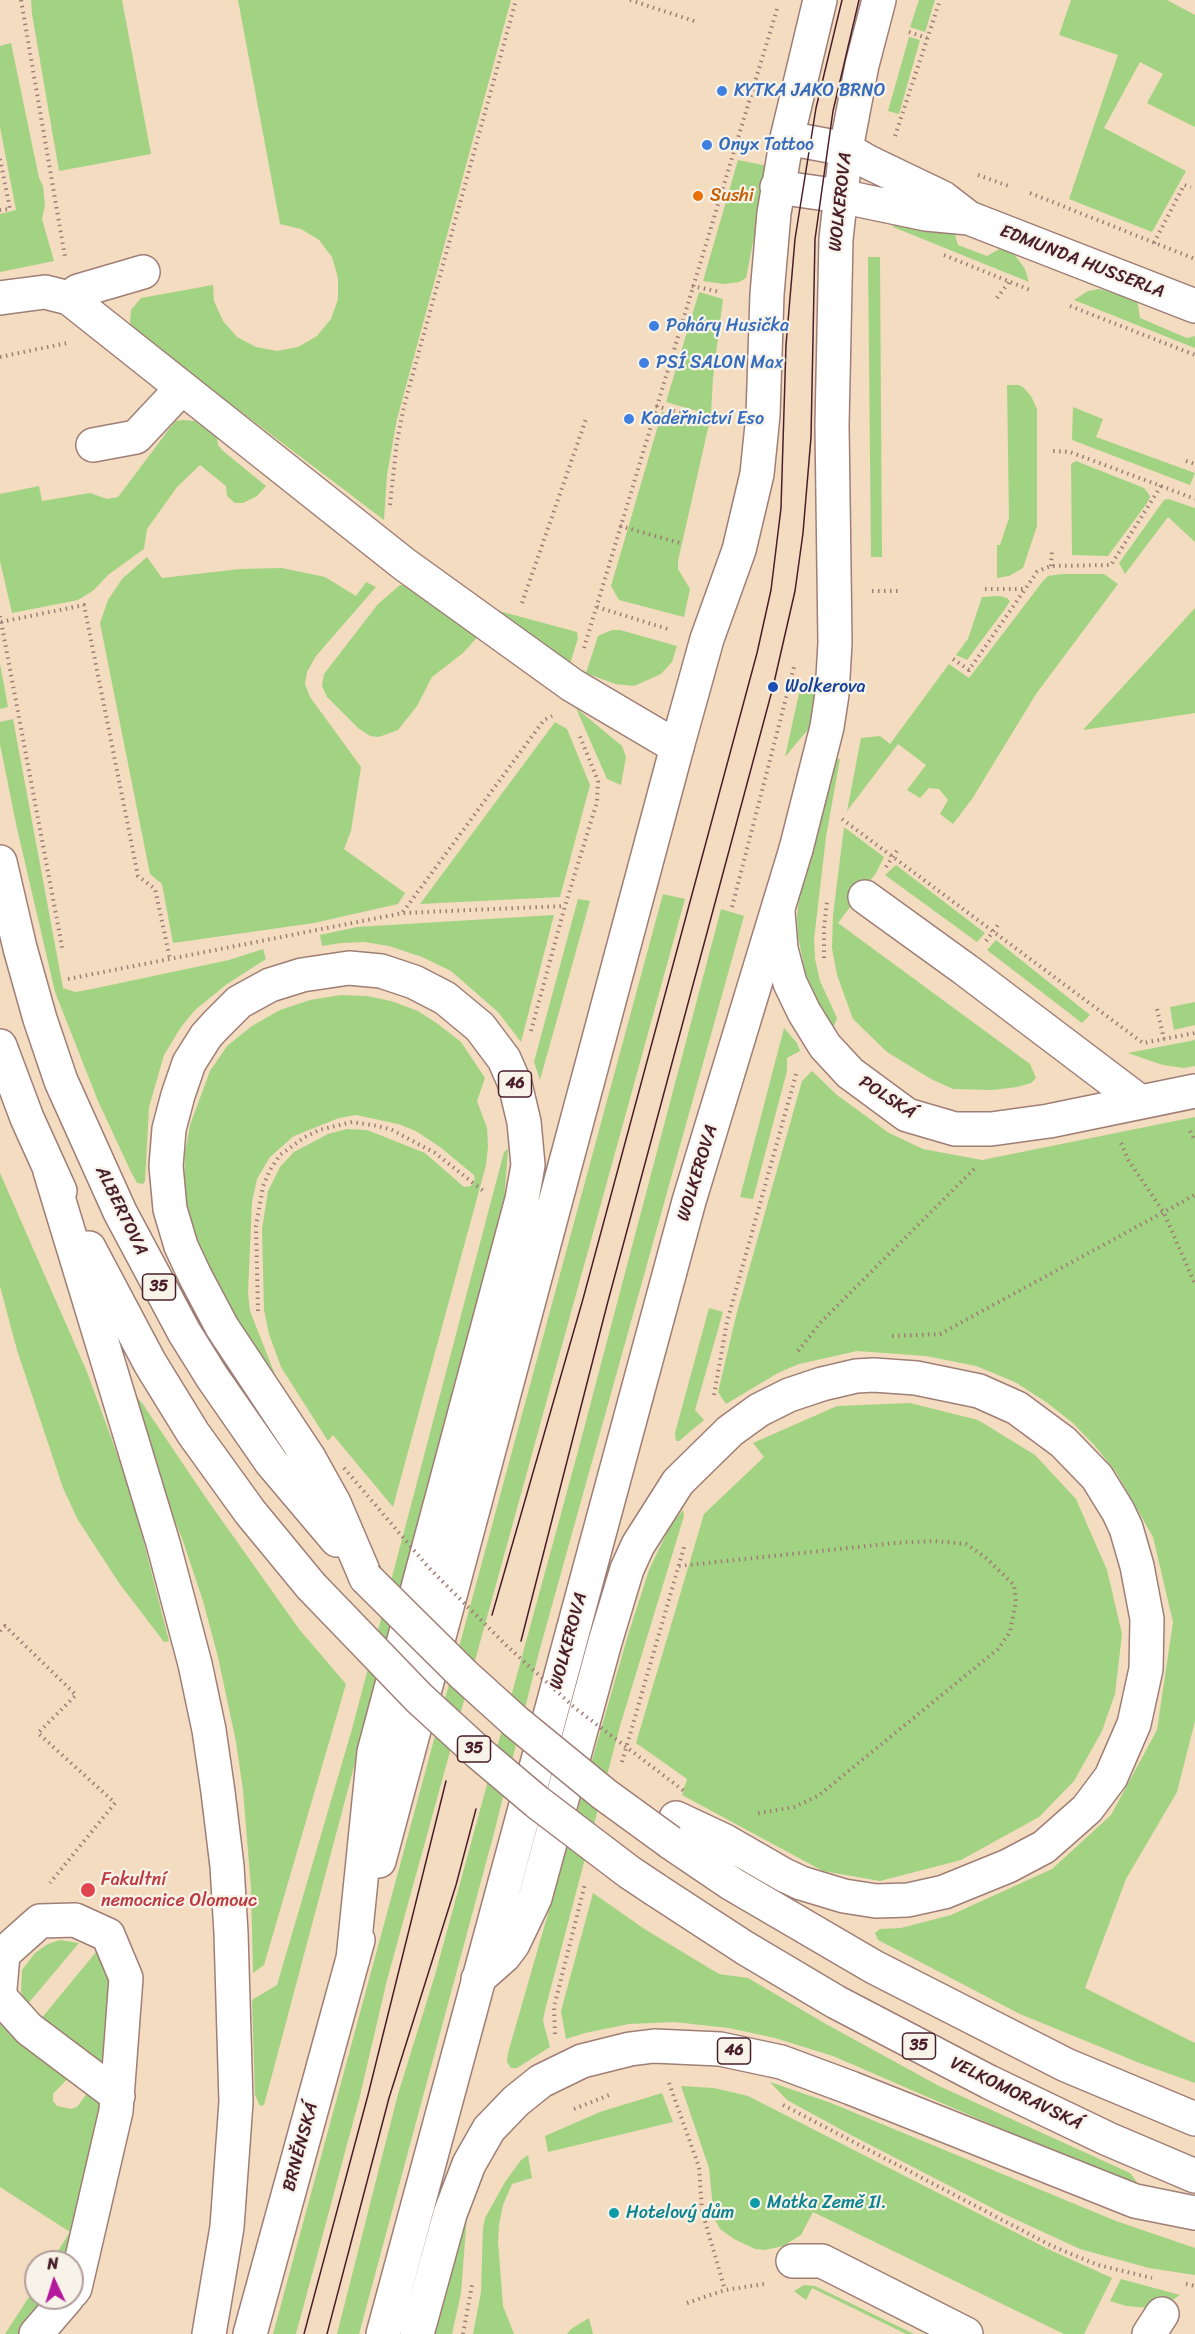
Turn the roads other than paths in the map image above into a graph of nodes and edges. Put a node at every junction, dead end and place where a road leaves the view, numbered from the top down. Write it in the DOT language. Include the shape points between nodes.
graph roads {
  1 [pos="820,0"];
  2 [pos="879,0"];
  3 [pos="787,138"];
  4 [pos="846,149"];
  5 [pos="777,187"];
  6 [pos="840,196"];
  7 [pos="969,218"];
  8 [pos="143,272"];
  9 [pos="74,294"];
  10 [pos="0,298"];
  11 [pos="1195,306"];
  12 [pos="182,388"];
  13 [pos="93,445"];
  14 [pos="677,747"];
  15 [pos="0,862"];
  16 [pos="874,885"];
  17 [pos="778,912"];
  18 [pos="0,1046"];
  19 [pos="1195,1091"];
  20 [pos="1139,1101"];
  21 [pos="50,1171"];
  22 [pos="330,1515"];
  23 [pos="681,1811"];
  24 [pos="352,1959"];
  25 [pos="478,1979"];
  26 [pos="0,1989"];
  27 [pos="0,1997"];
  28 [pos="117,2096"];
  29 [pos="1195,2119"];
  30 [pos="1195,2176"];
  31 [pos="1195,2212"];
  32 [pos="84,2250"];
  33 [pos="782,2272"];
  34 [pos="57,2310"];
  35 [pos="36,2334"];
  36 [pos="209,2334"];
  37 [pos="250,2334"];
  38 [pos="382,2334"];
  39 [pos="417,2334"];
  40 [pos="966,2334"];
  1 -- 3 [label="main road"];
  2 -- 4 [label="main road, WOLKEROVA"];
  3 -- 4 [label="main road, EDMUNDA HUSSERLA"];
  3 -- 5 [label="main road"];
  4 -- 6 [label="main road, WOLKEROVA"];
  4 -- 7 [label="main road, EDMUNDA HUSSERLA" via="943,198"];
  5 -- 6 [label="main road, EDMUNDA HUSSERLA"];
  5 -- 14 [label="main road" via="757,474 739,550 707,639"];
  6 -- 7 [label="main road, EDMUNDA HUSSERLA" via="926,214"];
  6 -- 17 [label="main road, WOLKEROVA" via="834,282 832,694"];
  7 -- 11 [label="main road, EDMUNDA HUSSERLA"];
  8 -- 9 [label="main road"];
  9 -- 10 [label="main road" via="45,292"];
  9 -- 12 [label="main road"];
  12 -- 13 [label="main road" via="136,437"];
  12 -- 14 [label="main road" via="378,543 573,685"];
  14 -- 24 [label="main road, 46"];
  15 -- 22 [label="main road, ALBERTOVA / 35" via="20,948 61,1081 120,1212 212,1377 272,1462"];
  16 -- 20 [label="main road" via="966,969"];
  17 -- 20 [label="main road, POLSKÁ" via="781,949 790,983 825,1046 850,1073 907,1115 939,1126 970,1130 1018,1126"];
  17 -- 25 [label="main road, WOLKEROVA" via="689,1201"];
  18 -- 21 [label="main road, 35"];
  19 -- 20 [label="main road, POLSKÁ"];
  21 -- 30 [label="main road, VELKOMORAVSKÁ / 35, bridge" via="150,1363 250,1512 311,1586 478,1753 628,1872 836,2002 989,2082"];
  21 -- 36 [label="main road" via="163,1543 195,1664 218,1792 231,1933 236,2102 227,2227"];
  22 -- 23 [label="main road, 46, bridge" via="366,1578 463,1674 565,1763 604,1794"];
  22 -- 24 [label="main road, 46" via="309,1458 203,1293 176,1232 166,1166 169,1129 181,1087 193,1056 216,1025 239,1002 270,985 302,975 349,968 414,982 446,998 480,1027 504,1059 515,1083 528,1165 374,1752"];
  23 -- 25 [label="main road" via="725,1841 801,1883 876,1901 924,1897 962,1886 1026,1857 1058,1836 1087,1809 1111,1777 1134,1724 1146,1669 1147,1619 1137,1566 1126,1528 1097,1477 1063,1442 1017,1408 979,1391 916,1378 856,1376 804,1389 766,1406 730,1431 678,1482 635,1551 605,1642 535,1898 513,1944"];
  23 -- 29 [label="main road" via="732,1884 874,1968 1066,2065"];
  24 -- 37 [label="main road, BRNĚNSKÁ / 46"];
  25 -- 38 [label="main road"];
  26 -- 28 [label="main road" via="3,1954 40,1921 75,1920 108,1935 126,1978"];
  27 -- 28 [label="main road" via="29,2029"];
  28 -- 32 [label="main road"];
  31 -- 39 [label="main road, 46" via="1135,2201 781,2062 720,2049 630,2049 582,2061 541,2081 489,2129 469,2163 450,2214"];
  33 -- 40 [label="main road" via="822,2261"];
  34 -- 35 [label="main road"];
}
